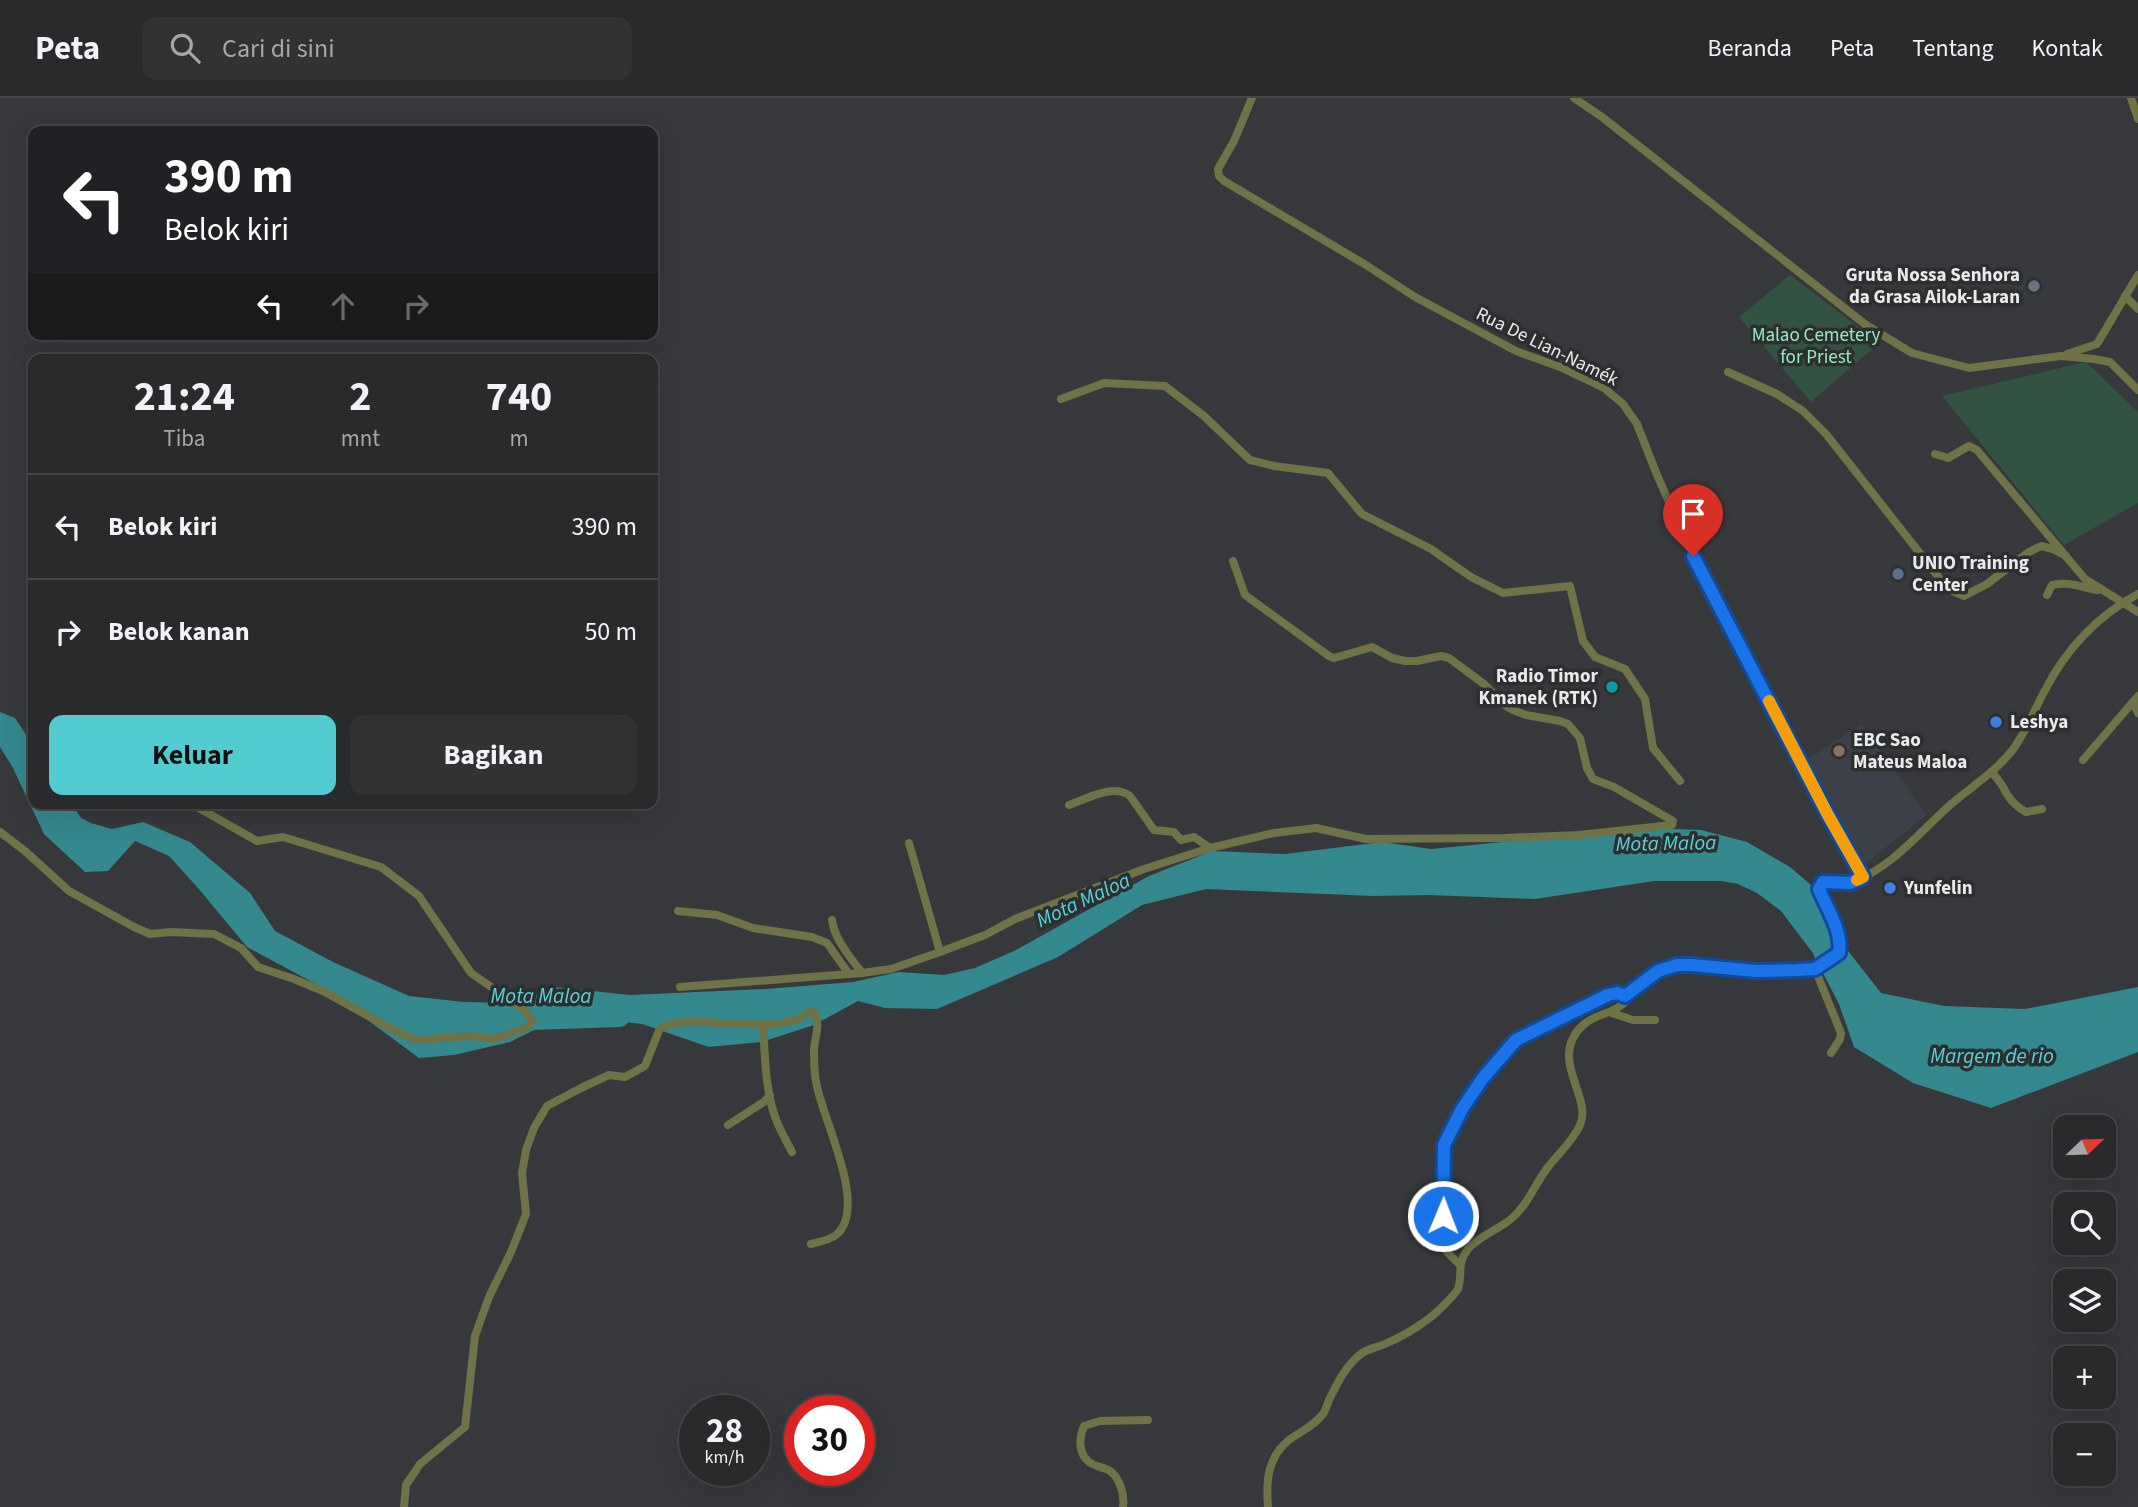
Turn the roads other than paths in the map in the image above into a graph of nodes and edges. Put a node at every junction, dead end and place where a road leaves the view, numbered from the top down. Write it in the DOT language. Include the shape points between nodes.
graph roads {
  1 [pos="1252,98"];
  2 [pos="1574,98"];
  3 [pos="2131,98"];
  4 [pos="2138,119"];
  5 [pos="2138,275"];
  6 [pos="2125,296"];
  7 [pos="2138,309"];
  8 [pos="2061,355"];
  9 [pos="1728,372"];
  10 [pos="2138,390"];
  11 [pos="1061,399"];
  12 [pos="1936,454"];
  13 [pos="2066,556"];
  14 [pos="1233,561"];
  15 [pos="2100,590"];
  16 [pos="2138,594"];
  17 [pos="2047,595"];
  18 [pos="2122,603"];
  19 [pos="2138,612"];
  20 [pos="2136,699"];
  21 [pos="2138,713"];
  22 [pos="2083,760"];
  23 [pos="1991,772"];
  24 [pos="1680,781"];
  25 [pos="1069,805"];
  26 [pos="201,809"];
  27 [pos="2042,809"];
  28 [pos="0,832"];
  29 [pos="909,843"];
  30 [pos="1210,848"];
  31 [pos="1863,877"];
  32 [pos="678,911"];
  33 [pos="832,920"];
  34 [pos="940,952"];
  35 [pos="1815,969"];
  36 [pos="862,973"];
  37 [pos="849,974"];
  38 [pos="680,987"];
  39 [pos="1625,996"];
  40 [pos="1609,1012"];
  41 [pos="1655,1020"];
  42 [pos="763,1024"];
  43 [pos="1830,1054"];
  44 [pos="770,1095"];
  45 [pos="728,1125"];
  46 [pos="792,1152"];
  47 [pos="811,1244"];
  48 [pos="1460,1265"];
  49 [pos="1148,1420"];
  50 [pos="404,1507"];
  51 [pos="1123,1507"];
  52 [pos="1268,1507"];
  1 -- 31 [label="street, Rua De Lian-Namék" via="1219,169 1224,181 1454,319 1604,388 1629,411 1693,556"];
  2 -- 8 [label="street" via="1866,325 1912,353 1969,368"];
  3 -- 4 [label="street"];
  5 -- 6 [label="street"];
  6 -- 7 [label="street"];
  6 -- 8 [label="street" via="2097,344"];
  8 -- 10 [label="street" via="2110,362"];
  9 -- 13 [label="street" via="1803,411 1948,589 1964,596 2042,546"];
  11 -- 24 [label="street" via="1104,383 1165,386 1250,460 1328,473 1362,514 1503,593 1570,586 1583,641 1595,657 1625,669 1645,699 1653,748"];
  12 -- 13 [label="street" via="1948,458 1969,446 1976,450"];
  13 -- 15 [label="street"];
  14 -- 30 [label="street" via="1245,595 1329,656 1372,648 1405,661 1449,658 1513,710 1568,724 1580,738 1594,779 1673,822 1579,835 1433,839 1366,839 1316,828"];
  15 -- 17 [label="street" via="2067,582 2052,585"];
  15 -- 18 [label="street"];
  16 -- 18 [label="street"];
  18 -- 19 [label="street"];
  18 -- 23 [label="street" via="2066,655 2021,738"];
  20 -- 21 [label="street"];
  20 -- 22 [label="street"];
  23 -- 27 [label="street" via="2000,779 2012,805 2026,812"];
  23 -- 31 [label="street" via="1905,848"];
  25 -- 30 [label="street" via="1109,792 1125,792 1154,830 1174,832 1181,840 1194,836"];
  26 -- 28 [label="street" via="257,841 283,837 381,867 419,896 471,973 533,1021 527,1028 494,1039 416,1040 326,992 258,967 242,948 214,934 150,934 134,928 69,891"];
  29 -- 34 [label="street"];
  30 -- 34 [label="street" via="1139,871"];
  31 -- 35 [label="street" via="1850,883 1823,882 1819,889 1841,943 1839,953"];
  32 -- 37 [label="street" via="812,936 827,943"];
  33 -- 36 [label="street" via="842,945"];
  34 -- 36 [label="street" via="891,969"];
  35 -- 39 [label="street" via="1756,971 1677,965 1658,971"];
  35 -- 43 [label="street" via="1841,1033"];
  36 -- 37 [label="street"];
  37 -- 38 [label="street"];
  39 -- 40 [label="street" via="1617,1010"];
  39 -- 48 [label="street" via="1608,995 1516,1040 1462,1109 1444,1145 1443,1216 1446,1251"];
  40 -- 41 [label="street" via="1633,1020"];
  40 -- 48 [label="street" via="1584,1024 1573,1040 1568,1060 1580,1101 1582,1121 1577,1132 1522,1209 1471,1246"];
  42 -- 44 [label="street"];
  42 -- 47 [label="street" via="802,1019 809,1012 817,1017 816,1086 847,1180 847,1220 836,1235"];
  42 -- 50 [label="street" via="676,1023 660,1028 645,1066 625,1077 608,1075 547,1107 526,1150 522,1173 526,1214 475,1336 465,1427 420,1464 406,1485"];
  44 -- 45 [label="street"];
  44 -- 46 [label="street" via="776,1122"];
  48 -- 52 [label="street" via="1458,1289 1440,1308 1353,1360 1324,1414 1275,1454 1268,1470"];
  49 -- 51 [label="street" via="1100,1420 1084,1426 1080,1435 1088,1462 1111,1472 1119,1482"];
}
